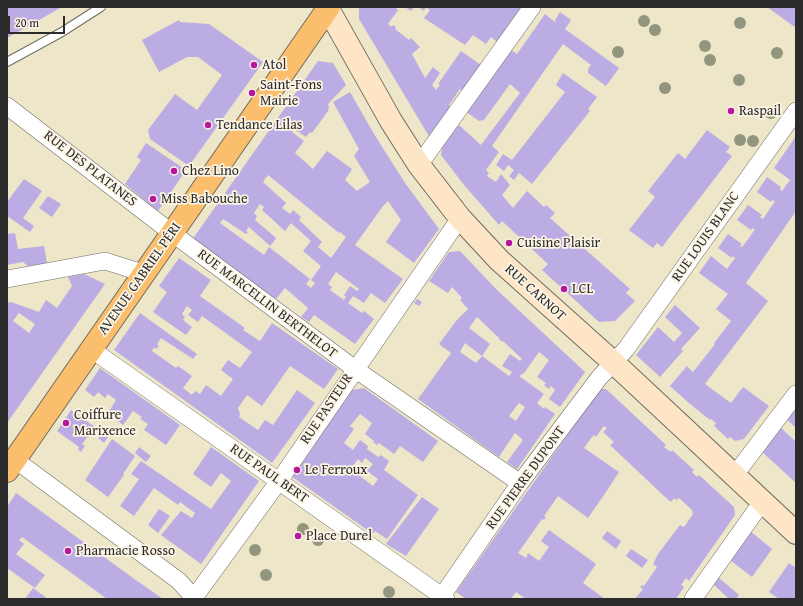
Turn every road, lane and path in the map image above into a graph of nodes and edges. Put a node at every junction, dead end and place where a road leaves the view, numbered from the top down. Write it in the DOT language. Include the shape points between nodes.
graph roads {
  1 [pos="101,7"];
  2 [pos="328,7"];
  3 [pos="532,7"];
  4 [pos="7,62"];
  5 [pos="7,106"];
  6 [pos="796,111"];
  7 [pos="419,165"];
  8 [pos="460,218"];
  9 [pos="172,234"];
  10 [pos="143,273"];
  11 [pos="7,279"];
  12 [pos="91,349"];
  13 [pos="614,363"];
  14 [pos="355,369"];
  15 [pos="796,394"];
  16 [pos="11,465"];
  17 [pos="734,476"];
  18 [pos="279,481"];
  19 [pos="520,483"];
  20 [pos="762,502"];
  21 [pos="796,532"];
  22 [pos="193,598"];
  23 [pos="444,598"];
  24 [pos="693,599"];
  1 -- 4 [label="lane"];
  2 -- 7 [label="main road, RUE CARNOT" via="391,121"];
  2 -- 9 [label="main road, AVENUE GABRIEL PÉRI"];
  3 -- 7 [label="street"];
  5 -- 9 [label="street, RUE DES PLATANES"];
  6 -- 13 [label="street, RUE LOUIS BLANC"];
  7 -- 8 [label="main road, RUE CARNOT"];
  8 -- 13 [label="main road, RUE CARNOT" via="499,260"];
  8 -- 14 [label="street, RUE PASTEUR"];
  9 -- 10 [label="main road, AVENUE GABRIEL PÉRI"];
  9 -- 14 [label="street, RUE MARCELLIN BERTHELOT"];
  10 -- 11 [label="street" via="105,261"];
  10 -- 12 [label="main road, AVENUE GABRIEL PÉRI"];
  12 -- 16 [label="main road, AVENUE GABRIEL PÉRI"];
  12 -- 18 [label="street, RUE PAUL BERT"];
  13 -- 17 [label="main road, RUE CARNOT"];
  13 -- 19 [label="street, RUE PIERRE DUPONT" via="599,378"];
  14 -- 18 [label="street, RUE PASTEUR"];
  14 -- 19 [label="street, RUE MARCELLIN BERTHELOT"];
  15 -- 17 [label="street"];
  16 -- 22 [label="street" via="179,581"];
  17 -- 20 [label="main road, RUE CARNOT"];
  18 -- 22 [label="street, RUE PASTEUR"];
  18 -- 23 [label="street, RUE PAUL BERT"];
  19 -- 23 [label="street, RUE PIERRE DUPONT"];
  20 -- 21 [label="main road, RUE CARNOT"];
  20 -- 24 [label="street"];
}
